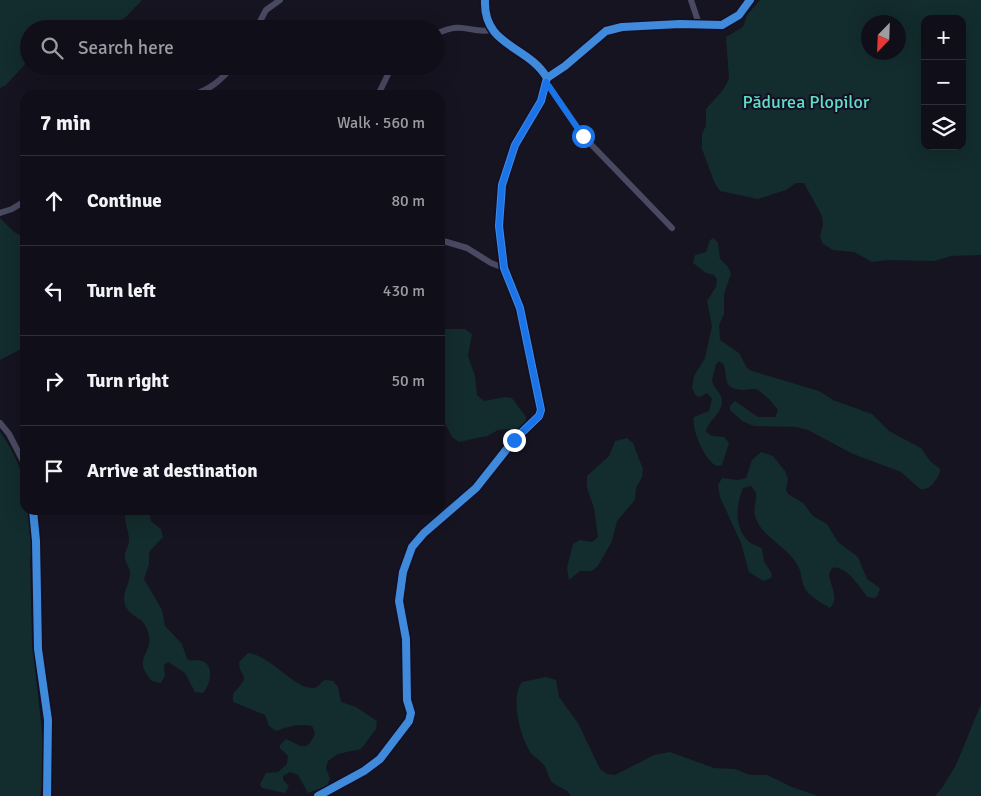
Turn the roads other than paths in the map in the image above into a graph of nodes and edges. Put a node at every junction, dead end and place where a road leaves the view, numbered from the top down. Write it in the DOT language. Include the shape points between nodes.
graph roads {
  1 [pos="280,0"];
  2 [pos="485,0"];
  3 [pos="691,0"];
  4 [pos="750,0"];
  5 [pos="261,20"];
  6 [pos="699,24"];
  7 [pos="492,30"];
  8 [pos="445,31"];
  9 [pos="226,75"];
  10 [pos="388,75"];
  11 [pos="546,80"];
  12 [pos="208,90"];
  13 [pos="380,90"];
  14 [pos="20,203"];
  15 [pos="0,213"];
  16 [pos="672,228"];
  17 [pos="445,241"];
  18 [pos="504,268"];
  19 [pos="0,423"];
  20 [pos="20,455"];
  21 [pos="34,515"];
  22 [pos="445,515"];
  23 [pos="445,515"];
  24 [pos="47,796"];
  25 [pos="318,796"];
  1 -- 5 [label="street" via="266,10"];
  2 -- 7 [label="street" via="485,18"];
  3 -- 6 [label="street"];
  4 -- 6 [label="street" via="730,22 710,26"];
  6 -- 11 [label="street" via="622,27 606,31"];
  7 -- 8 [label="street" via="458,26"];
  7 -- 11 [label="street" via="503,42 542,69"];
  9 -- 12 [label="street"];
  10 -- 13 [label="street"];
  11 -- 16 [label="street" via="583,136"];
  11 -- 18 [label="street" via="541,101 515,145 502,185 499,226"];
  14 -- 15 [label="street"];
  17 -- 18 [label="street" via="467,248"];
  18 -- 22 [label="street" via="520,308 541,410 476,488"];
  19 -- 20 [label="street"];
  21 -- 24 [label="street" via="38,649 48,720"];
  23 -- 25 [label="street" via="412,547 403,572 399,601 406,639 409,721 380,759"];
}
